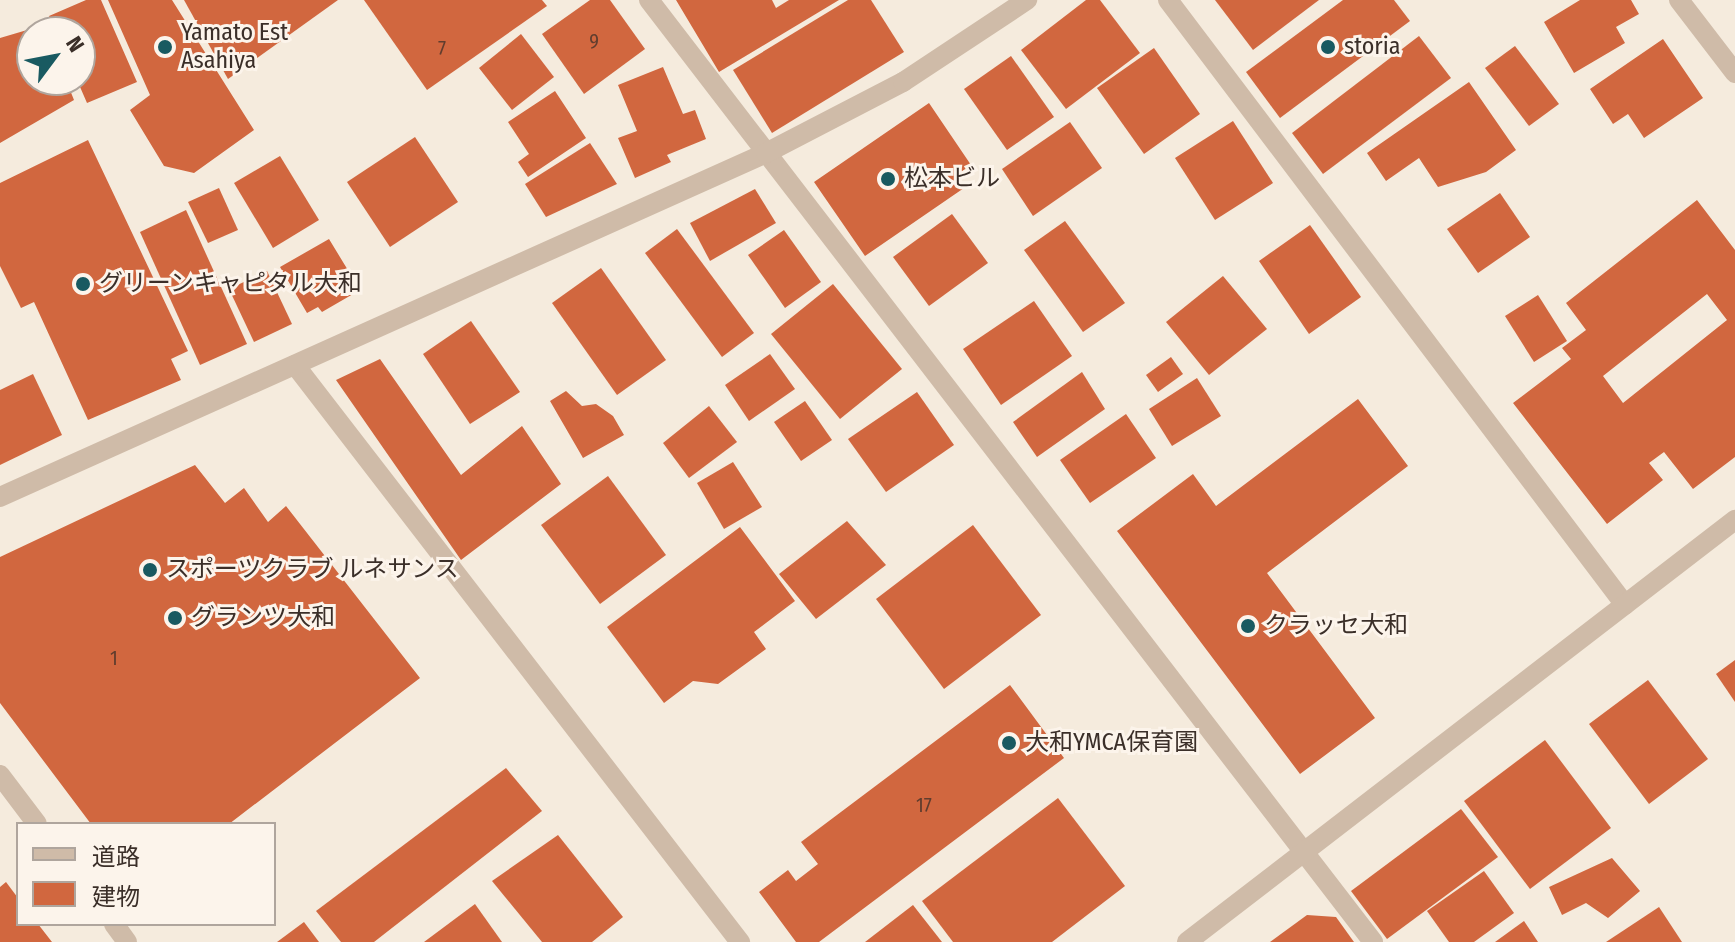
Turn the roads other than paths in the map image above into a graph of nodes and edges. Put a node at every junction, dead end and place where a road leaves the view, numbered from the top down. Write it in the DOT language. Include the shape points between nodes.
graph roads {
  1 [pos="649,0"];
  2 [pos="1027,0"];
  3 [pos="1168,0"];
  4 [pos="1679,0"];
  5 [pos="1735,73"];
  6 [pos="766,153"];
  7 [pos="295,365"];
  8 [pos="0,497"];
  9 [pos="1735,520"];
  10 [pos="1625,605"];
  11 [pos="0,775"];
  12 [pos="35,822"];
  13 [pos="1303,852"];
  14 [pos="740,942"];
  15 [pos="1187,942"];
  16 [pos="1373,942"];
  1 -- 6 [label="street"];
  2 -- 6 [label="street" via="903,82"];
  3 -- 10 [label="street"];
  4 -- 5 [label="street"];
  6 -- 7 [label="street"];
  6 -- 13 [label="street"];
  7 -- 8 [label="street"];
  7 -- 14 [label="street"];
  9 -- 10 [label="street"];
  10 -- 13 [label="street"];
  11 -- 12 [label="street"];
  13 -- 15 [label="street"];
  13 -- 16 [label="street"];
}
